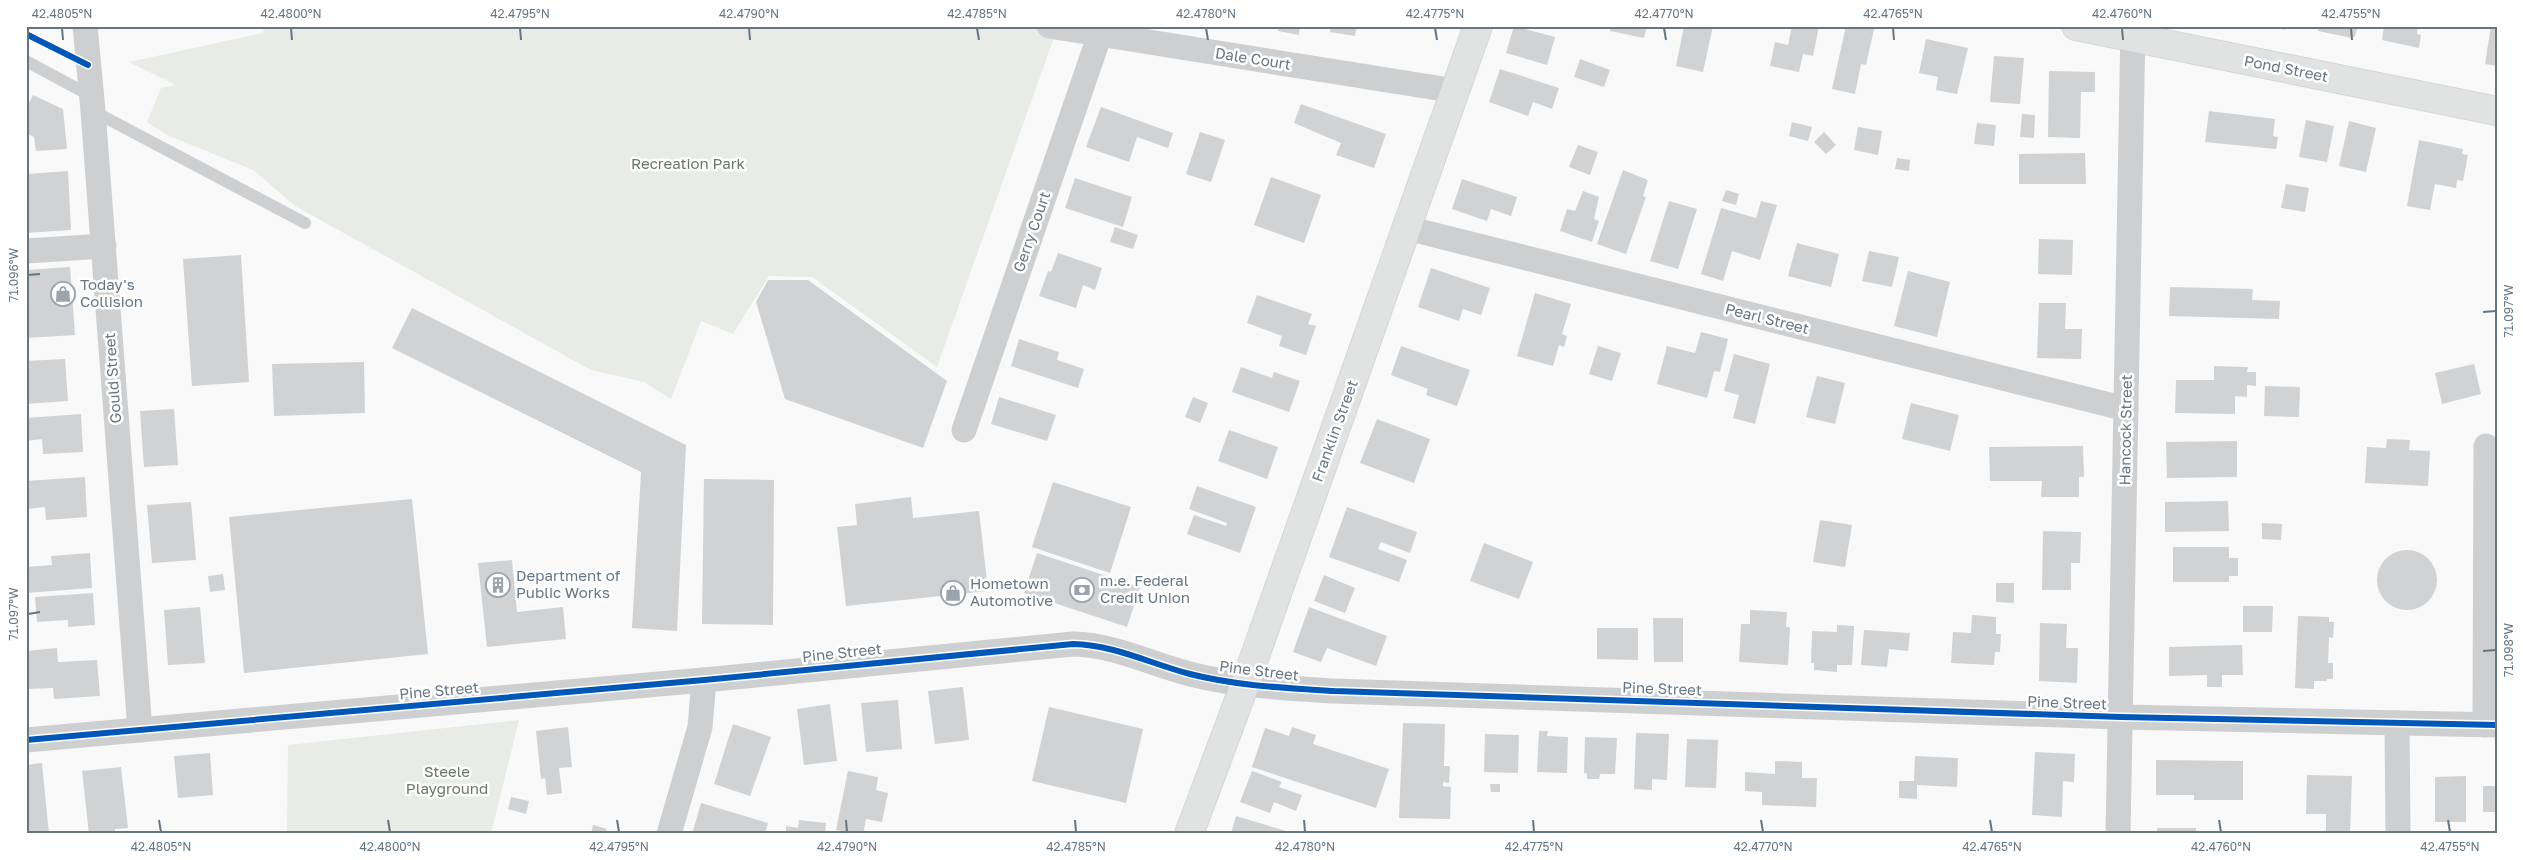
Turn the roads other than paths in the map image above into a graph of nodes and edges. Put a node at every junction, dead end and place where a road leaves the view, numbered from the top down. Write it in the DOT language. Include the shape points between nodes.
graph roads {
  1 [pos="85,26"];
  2 [pos="1049,26"];
  3 [pos="1478,26"];
  4 [pos="2076,26"];
  5 [pos="2133,32"];
  6 [pos="1100,34"];
  7 [pos="26,61"];
  8 [pos="1456,90"];
  9 [pos="92,103"];
  10 [pos="2497,111"];
  11 [pos="305,223"];
  12 [pos="1407,228"];
  13 [pos="104,246"];
  14 [pos="26,251"];
  15 [pos="2126,410"];
  16 [pos="964,430"];
  17 [pos="2486,446"];
  18 [pos="704,680"];
  19 [pos="1245,684"];
  20 [pos="2121,717"];
  21 [pos="2397,722"];
  22 [pos="2491,725"];
  23 [pos="140,730"];
  24 [pos="26,740"];
  25 [pos="669,834"];
  26 [pos="1189,834"];
  27 [pos="2118,834"];
  28 [pos="2398,834"];
  1 -- 9 [label="street, Gould Street"];
  2 -- 6 [label="street, Dale Court"];
  3 -- 8 [label="main road, Franklin Street"];
  4 -- 5 [label="main road, Pond Street"];
  5 -- 10 [label="main road, Pond Street"];
  5 -- 15 [label="street, Hancock Street"];
  6 -- 8 [label="street, Dale Court"];
  6 -- 16 [label="street, Gerry Court"];
  7 -- 9 [label="lane"];
  8 -- 12 [label="main road, Franklin Street"];
  9 -- 11 [label="lane"];
  9 -- 13 [label="street, Gould Street"];
  12 -- 15 [label="street, Pearl Street"];
  12 -- 19 [label="main road, Franklin Street"];
  13 -- 14 [label="street"];
  13 -- 23 [label="street, Gould Street"];
  15 -- 20 [label="street, Hancock Street"];
  17 -- 22 [label="street"];
  18 -- 19 [label="street, Pine Street" via="1073,644 1103,647 1190,674"];
  18 -- 23 [label="street, Pine Street"];
  18 -- 25 [label="street" via="700,727"];
  19 -- 20 [label="street, Pine Street" via="1344,692"];
  19 -- 26 [label="main road, Franklin Street"];
  20 -- 21 [label="street, Pine Street"];
  20 -- 27 [label="street, Hancock Street"];
  21 -- 22 [label="street, Pine Street"];
  21 -- 28 [label="street"];
  23 -- 24 [label="street, Pine Street"];
}
